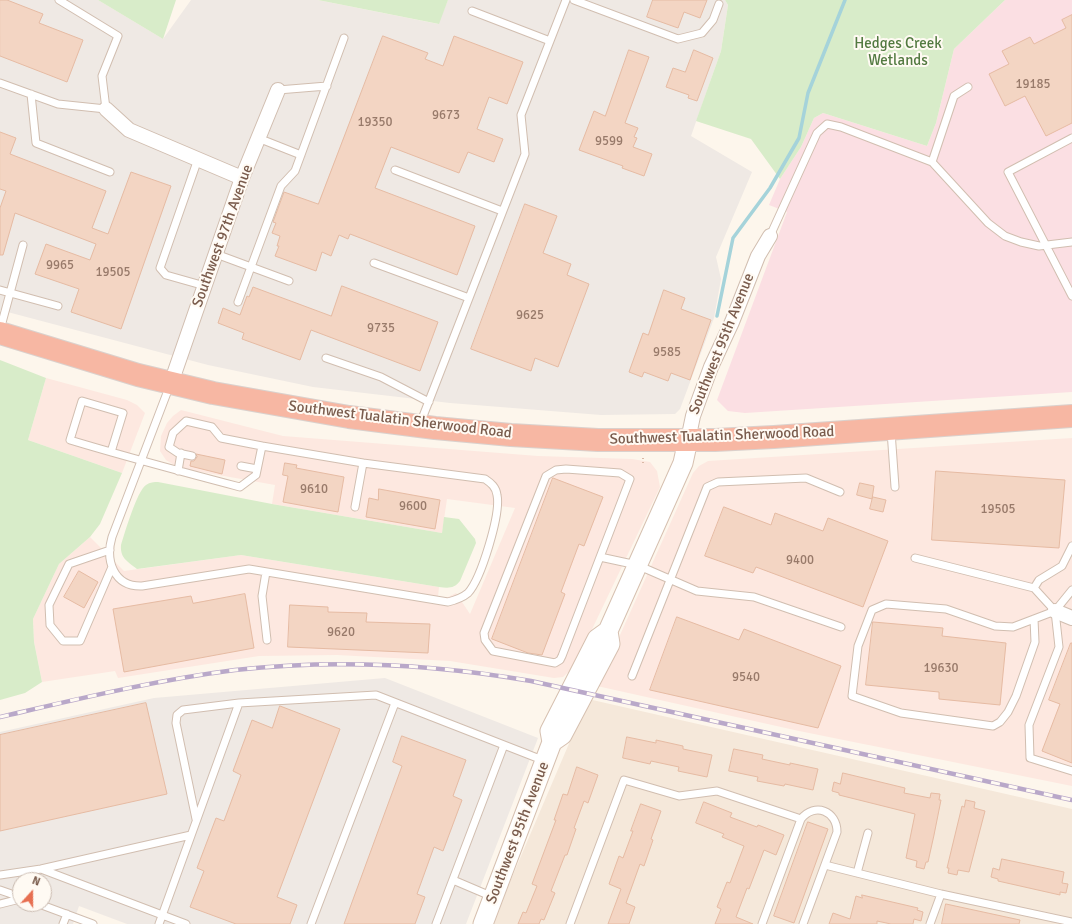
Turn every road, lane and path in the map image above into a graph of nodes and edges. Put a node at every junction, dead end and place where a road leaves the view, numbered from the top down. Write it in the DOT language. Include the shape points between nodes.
graph roads {
  1 [pos="59,0"];
  2 [pos="566,0"];
  3 [pos="574,0"];
  4 [pos="719,4"];
  5 [pos="472,11"];
  6 [pos="344,38"];
  7 [pos="550,42"];
  8 [pos="0,83"];
  9 [pos="327,86"];
  10 [pos="968,87"];
  11 [pos="278,90"];
  12 [pos="31,94"];
  13 [pos="106,109"];
  14 [pos="258,138"];
  15 [pos="1072,138"];
  16 [pos="301,155"];
  17 [pos="198,160"];
  18 [pos="932,162"];
  19 [pos="395,170"];
  20 [pos="110,172"];
  21 [pos="242,178"];
  22 [pos="502,211"];
  23 [pos="770,236"];
  24 [pos="1072,242"];
  25 [pos="23,245"];
  26 [pos="1045,246"];
  27 [pos="216,254"];
  28 [pos="374,263"];
  29 [pos="251,267"];
  30 [pos="289,281"];
  31 [pos="205,286"];
  32 [pos="0,290"];
  33 [pos="10,292"];
  34 [pos="1072,296"];
  35 [pos="469,298"];
  36 [pos="238,302"];
  37 [pos="58,306"];
  38 [pos="0,330"];
  39 [pos="0,333"];
  40 [pos="326,358"];
  41 [pos="171,383"];
  42 [pos="429,402"];
  43 [pos="1072,416"];
  44 [pos="419,426"];
  45 [pos="890,429"];
  46 [pos="688,440"];
  47 [pos="262,446"];
  48 [pos="111,452"];
  49 [pos="182,454"];
  50 [pos="192,456"];
  51 [pos="141,461"];
  52 [pos="363,463"];
  53 [pos="241,466"];
  54 [pos="257,469"];
  55 [pos="178,470"];
  56 [pos="895,486"];
  57 [pos="840,492"];
  58 [pos="355,507"];
  59 [pos="1072,546"];
  60 [pos="110,550"];
  61 [pos="600,557"];
  62 [pos="915,558"];
  63 [pos="637,565"];
  64 [pos="112,567"];
  65 [pos="266,572"];
  66 [pos="671,580"];
  67 [pos="1034,588"];
  68 [pos="1072,590"];
  69 [pos="1055,611"];
  70 [pos="1072,618"];
  71 [pos="1034,619"];
  72 [pos="840,627"];
  73 [pos="267,640"];
  74 [pos="632,676"];
  75 [pos="239,703"];
  76 [pos="395,703"];
  77 [pos="504,745"];
  78 [pos="545,762"];
  79 [pos="1072,771"];
  80 [pos="801,819"];
  81 [pos="196,821"];
  82 [pos="868,833"];
  83 [pos="191,835"];
  84 [pos="825,865"];
  85 [pos="41,869"];
  86 [pos="857,873"];
  87 [pos="0,875"];
  88 [pos="453,880"];
  89 [pos="0,890"];
  90 [pos="941,894"];
  91 [pos="12,895"];
  92 [pos="494,897"];
  93 [pos="12,900"];
  94 [pos="0,904"];
  95 [pos="52,909"];
  96 [pos="67,914"];
  97 [pos="162,915"];
  98 [pos="1072,922"];
  99 [pos="63,924"];
  100 [pos="93,924"];
  101 [pos="159,924"];
  102 [pos="186,924"];
  103 [pos="311,924"];
  104 [pos="436,924"];
  105 [pos="483,924"];
  106 [pos="570,924"];
  107 [pos="762,924"];
  108 [pos="803,924"];
  109 [pos="930,924"];
  1 -- 13 [label="lane" via="118,36 102,76"];
  2 -- 7 [label="lane"];
  3 -- 4 [label="lane" via="678,39 702,33 713,20"];
  5 -- 7 [label="lane"];
  6 -- 9 [label="lane"];
  7 -- 22 [label="lane" via="521,115 525,154"];
  8 -- 12 [label="lane"];
  9 -- 11 [label="lane"];
  9 -- 16 [label="lane"];
  10 -- 18 [label="lane" via="954,96"];
  11 -- 14 [label="street, Southwest 97th Avenue"];
  12 -- 13 [label="lane" via="58,104"];
  12 -- 20 [label="lane" via="36,143"];
  13 -- 17 [label="street" via="129,130"];
  14 -- 16 [label="lane"];
  14 -- 21 [label="street, Southwest 97th Avenue"];
  15 -- 26 [label="lane" via="1008,172"];
  16 -- 29 [label="lane" via="295,171 280,186"];
  17 -- 21 [label="street"];
  17 -- 31 [label="lane" via="160,268 166,275"];
  18 -- 23 [label="lane" via="828,124 817,133"];
  18 -- 26 [label="lane" via="988,223 1005,236"];
  19 -- 22 [label="lane"];
  21 -- 27 [label="street, Southwest 97th Avenue"];
  22 -- 35 [label="lane"];
  23 -- 46 [label="street, Southwest 95th Avenue" via="758,256 711,367 692,416"];
  24 -- 26 [label="lane"];
  25 -- 33 [label="lane"];
  26 -- 34 [label="lane"];
  27 -- 29 [label="lane"];
  27 -- 31 [label="street, Southwest 97th Avenue"];
  28 -- 35 [label="lane"];
  29 -- 30 [label="lane"];
  29 -- 36 [label="lane"];
  31 -- 41 [label="street, Southwest 97th Avenue"];
  32 -- 33 [label="lane"];
  33 -- 37 [label="lane"];
  33 -- 38 [label="lane"];
  35 -- 42 [label="lane"];
  39 -- 41 [label="highway, Southwest Tualatin Sherwood Road"];
  40 -- 42 [label="lane" via="381,377"];
  41 -- 44 [label="highway, Southwest Tualatin Sherwood Road" via="213,393"];
  41 -- 51 [label="lane"];
  42 -- 44 [label="lane"];
  43 -- 45 [label="highway, Southwest Tualatin Sherwood Road"];
  44 -- 46 [label="highway, Southwest Tualatin Sherwood Road" via="559,438"];
  45 -- 46 [label="highway, Southwest Tualatin Sherwood Road"];
  45 -- 56 [label="lane"];
  46 -- 63 [label="street, Southwest 95th Avenue" via="683,463"];
  47 -- 49 [label="lane" via="221,438 212,427 186,421 173,433 169,447"];
  47 -- 52 [label="lane"];
  47 -- 54 [label="lane"];
  48 -- 48 [label="lane" via="70,440 82,401 123,413"];
  48 -- 51 [label="lane"];
  49 -- 50 [label="lane"];
  49 -- 55 [label="lane"];
  51 -- 55 [label="lane"];
  51 -- 60 [label="lane" via="112,537"];
  52 -- 58 [label="lane"];
  52 -- 65 [label="lane" via="485,479 492,483 498,506 494,526 475,582 468,592 463,597 448,602"];
  53 -- 54 [label="lane"];
  54 -- 55 [label="lane" via="256,476 240,487"];
  57 -- 66 [label="lane" via="806,478 718,482 708,487"];
  59 -- 67 [label="lane" via="1062,566 1038,580"];
  60 -- 64 [label="lane"];
  60 -- 64 [label="lane" via="69,564 49,604 50,625 63,641 80,640"];
  61 -- 61 [label="lane" via="560,660 555,663 548,662 493,651 488,646 484,633 546,476 551,472 566,469 620,473 630,479"];
  61 -- 63 [label="lane"];
  62 -- 67 [label="lane"];
  63 -- 66 [label="lane"];
  63 -- 78 [label="street, Southwest 95th Avenue" via="608,631 597,639 561,707 550,731 552,742"];
  64 -- 65 [label="lane" via="120,579 134,586 249,569"];
  65 -- 73 [label="lane" via="262,596"];
  66 -- 72 [label="lane" via="698,591 754,597"];
  66 -- 74 [label="lane"];
  67 -- 69 [label="lane"];
  68 -- 69 [label="lane"];
  69 -- 70 [label="street"];
  69 -- 71 [label="lane"];
  69 -- 79 [label="lane" via="1059,647 1029,725 1030,758"];
  71 -- 71 [label="lane" via="1013,627 995,626 946,609 886,604 872,610 858,646 852,696 901,713 993,726 1008,712 1016,696 1035,642"];
  75 -- 76 [label="lane" via="376,695"];
  75 -- 81 [label="lane"];
  75 -- 81 [label="lane" via="183,710 176,715"];
  76 -- 77 [label="lane"];
  76 -- 103 [label="lane"];
  77 -- 78 [label="lane"];
  77 -- 88 [label="lane"];
  78 -- 92 [label="street, Southwest 95th Avenue"];
  80 -- 84 [label="lane" via="814,810 824,810 837,824 837,832"];
  80 -- 106 [label="lane" via="717,791 679,796 624,780"];
  80 -- 107 [label="lane"];
  81 -- 83 [label="lane"];
  82 -- 86 [label="lane"];
  83 -- 85 [label="lane"];
  83 -- 97 [label="lane"];
  84 -- 86 [label="lane"];
  84 -- 108 [label="lane"];
  85 -- 87 [label="lane"];
  85 -- 97 [label="lane"];
  86 -- 90 [label="lane"];
  88 -- 92 [label="lane"];
  88 -- 104 [label="lane"];
  89 -- 91 [label="lane"];
  90 -- 98 [label="lane"];
  90 -- 109 [label="lane"];
  92 -- 105 [label="street, Southwest 95th Avenue"];
  93 -- 94 [label="lane"];
  95 -- 96 [label="lane"];
  96 -- 99 [label="lane"];
  96 -- 100 [label="lane"];
  97 -- 101 [label="lane"];
  97 -- 102 [label="lane"];
}
